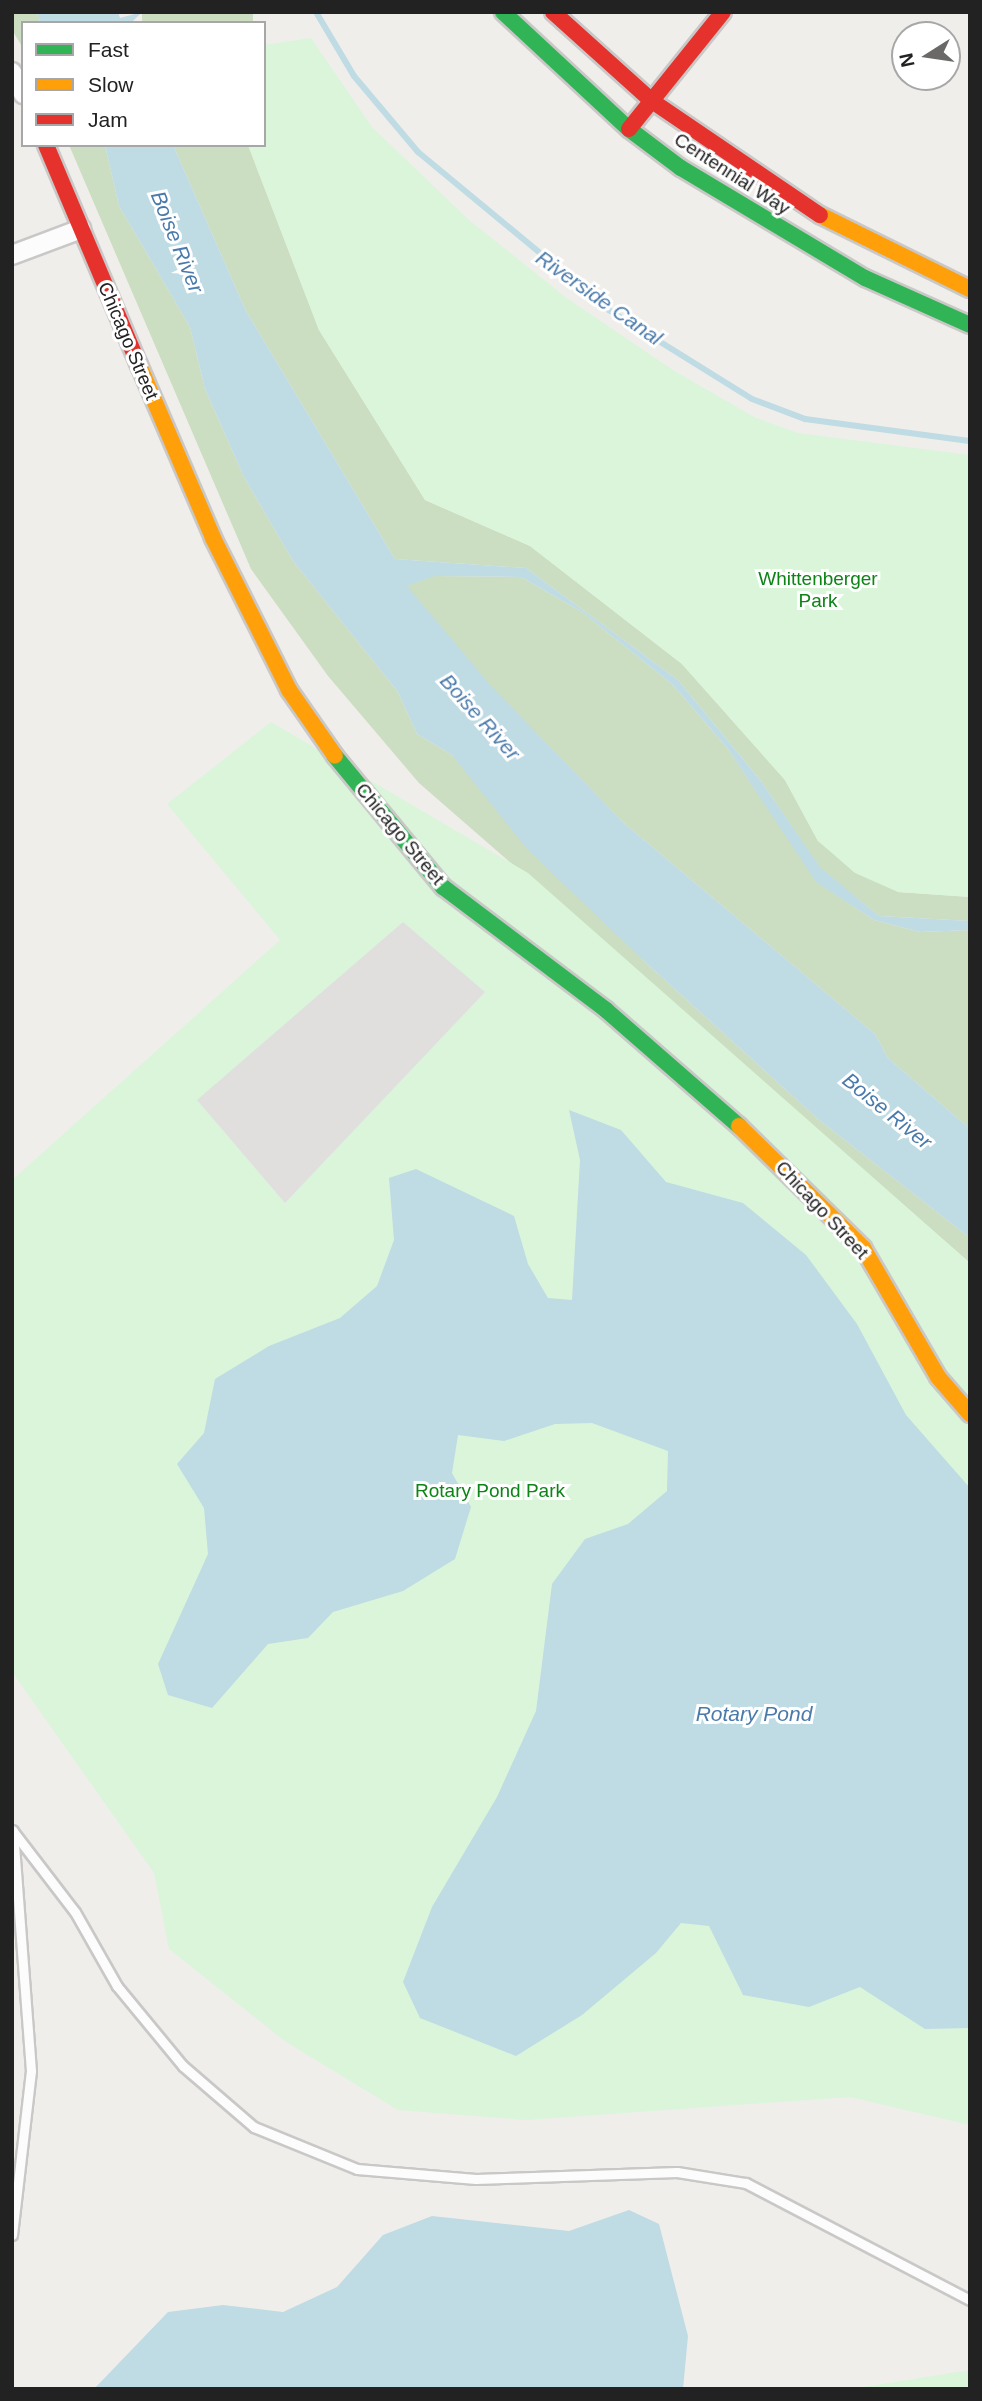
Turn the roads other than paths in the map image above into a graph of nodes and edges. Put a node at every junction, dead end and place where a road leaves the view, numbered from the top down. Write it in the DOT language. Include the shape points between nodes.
graph roads {
  1 [pos="503,12"];
  2 [pos="553,12"];
  3 [pos="723,12"];
  4 [pos="12,72"];
  5 [pos="21,90"];
  6 [pos="652,101"];
  7 [pos="629,129"];
  8 [pos="47,147"];
  9 [pos="81,229"];
  10 [pos="12,255"];
  11 [pos="970,289"];
  12 [pos="970,326"];
  13 [pos="970,1414"];
  14 [pos="12,1830"];
  15 [pos="12,2235"];
  16 [pos="970,2300"];
  1 -- 7 [label="street, Centennial Way"];
  2 -- 6 [label="street, Centennial Way"];
  3 -- 6 [label="street"];
  4 -- 5 [label="street"];
  6 -- 7 [label="street"];
  6 -- 11 [label="street, Centennial Way" via="776,189 879,249"];
  7 -- 12 [label="street, Centennial Way" via="761,221"];
  8 -- 9 [label="street, Chicago Street"];
  9 -- 10 [label="street"];
  9 -- 13 [label="street, Chicago Street" via="213,538 289,690 340,763 443,887 616,1018 761,1145 863,1248 938,1377"];
  14 -- 15 [label="lane" via="31,2071"];
  14 -- 16 [label="lane" via="75,1912 125,1996 183,2067 254,2127 357,2169 476,2179 677,2172 746,2183"];
}
